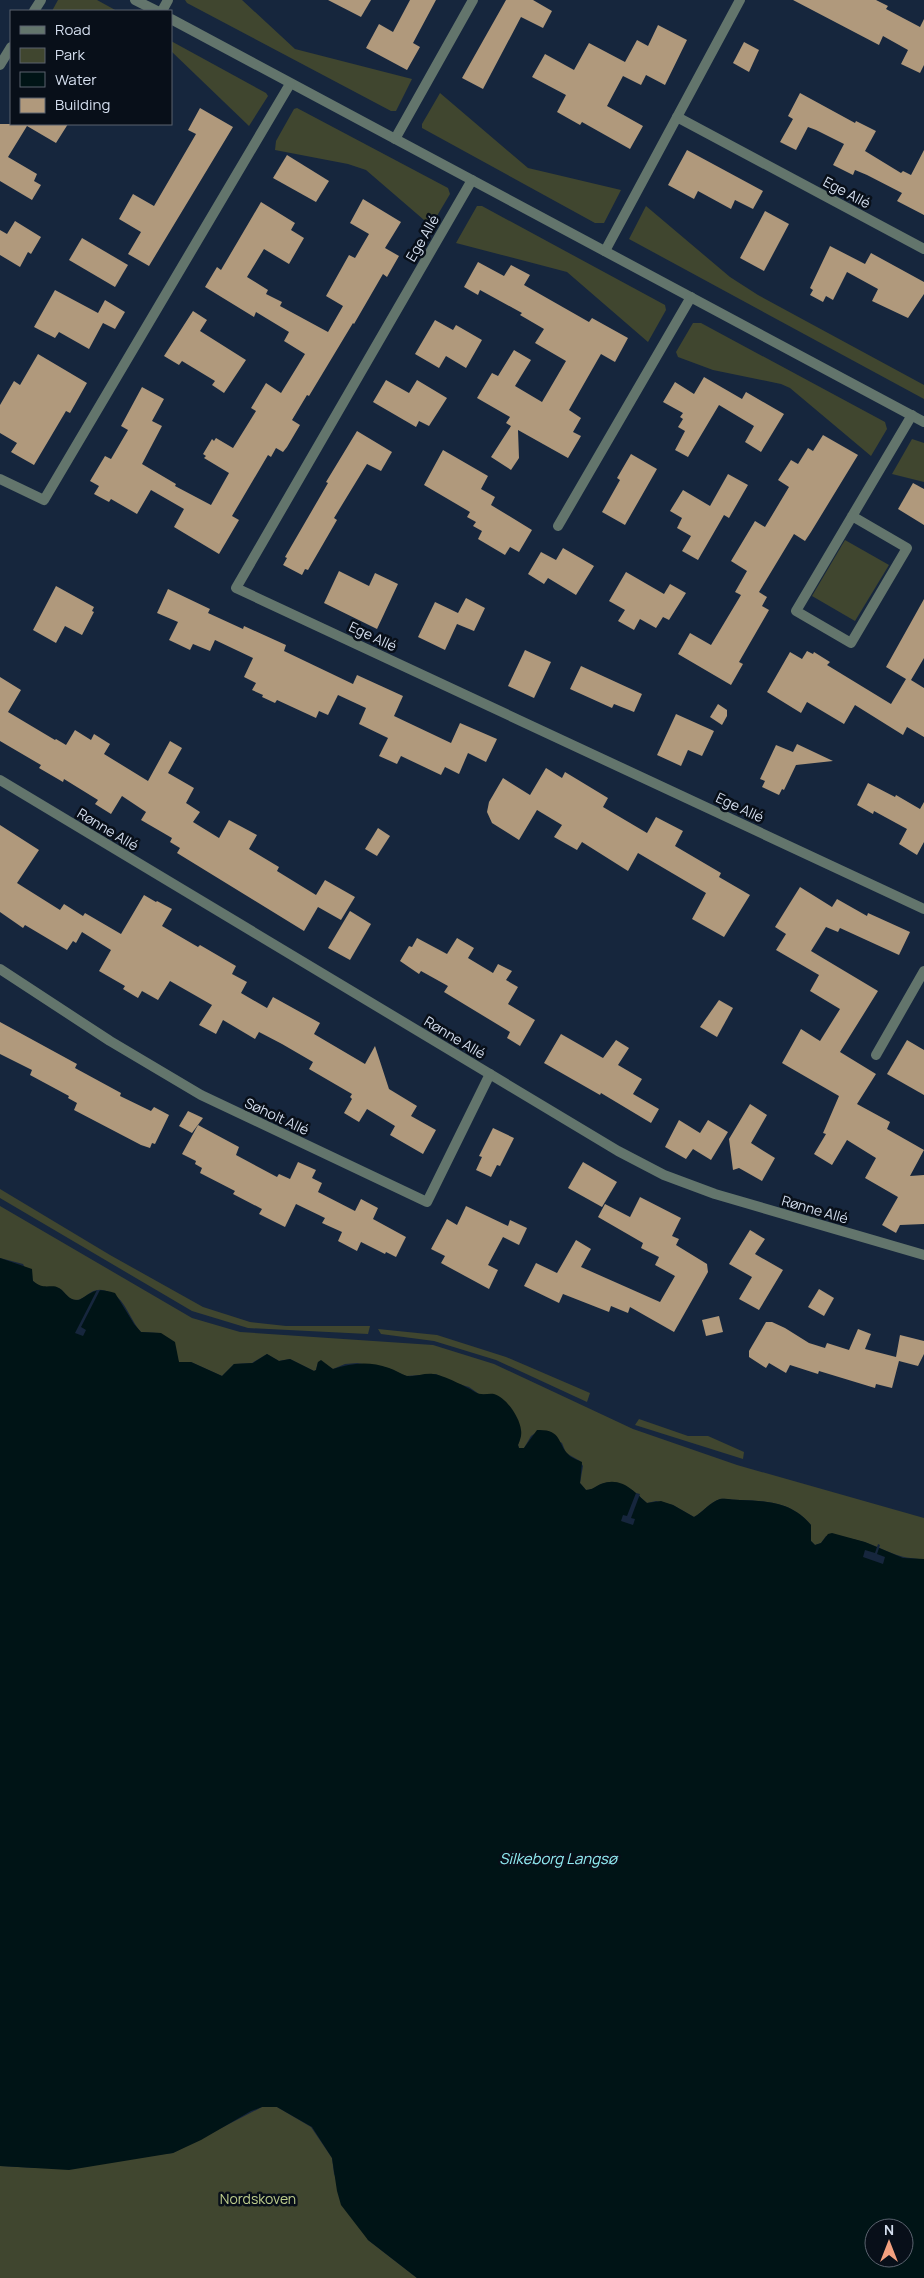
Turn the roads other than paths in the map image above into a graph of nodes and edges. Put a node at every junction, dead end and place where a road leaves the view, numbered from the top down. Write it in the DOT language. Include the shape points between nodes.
graph roads {
  1 [pos="135,0"];
  2 [pos="473,0"];
  3 [pos="740,0"];
  4 [pos="154,10"];
  5 [pos="172,20"];
  6 [pos="10,49"];
  7 [pos="0,65"];
  8 [pos="290,84"];
  9 [pos="677,117"];
  10 [pos="395,139"];
  11 [pos="472,180"];
  12 [pos="924,249"];
  13 [pos="605,251"];
  14 [pos="691,297"];
  15 [pos="912,415"];
  16 [pos="924,422"];
  17 [pos="0,479"];
  18 [pos="852,516"];
  19 [pos="558,526"];
  20 [pos="0,780"];
  21 [pos="924,909"];
  22 [pos="0,969"];
  23 [pos="924,971"];
  24 [pos="876,1054"];
  25 [pos="490,1074"];
  26 [pos="924,1255"];
  1 -- 4 [label="street"];
  2 -- 10 [label="street"];
  3 -- 9 [label="street"];
  5 -- 8 [label="street"];
  6 -- 7 [label="street"];
  8 -- 10 [label="street"];
  8 -- 17 [label="street" via="44,500"];
  9 -- 12 [label="street, Ege Allé"];
  9 -- 13 [label="street"];
  10 -- 11 [label="street"];
  11 -- 13 [label="street"];
  11 -- 21 [label="street, Ege Allé" via="236,588"];
  13 -- 14 [label="street"];
  14 -- 15 [label="street"];
  14 -- 19 [label="street"];
  15 -- 16 [label="street"];
  15 -- 18 [label="street"];
  18 -- 18 [label="street" via="796,611 851,643 907,548"];
  20 -- 25 [label="street, Rønne Allé"];
  22 -- 25 [label="street, Søholt Allé" via="110,1041 202,1095 427,1202"];
  23 -- 24 [label="street"];
  25 -- 26 [label="street, Rønne Allé" via="664,1175 715,1194"];
}
